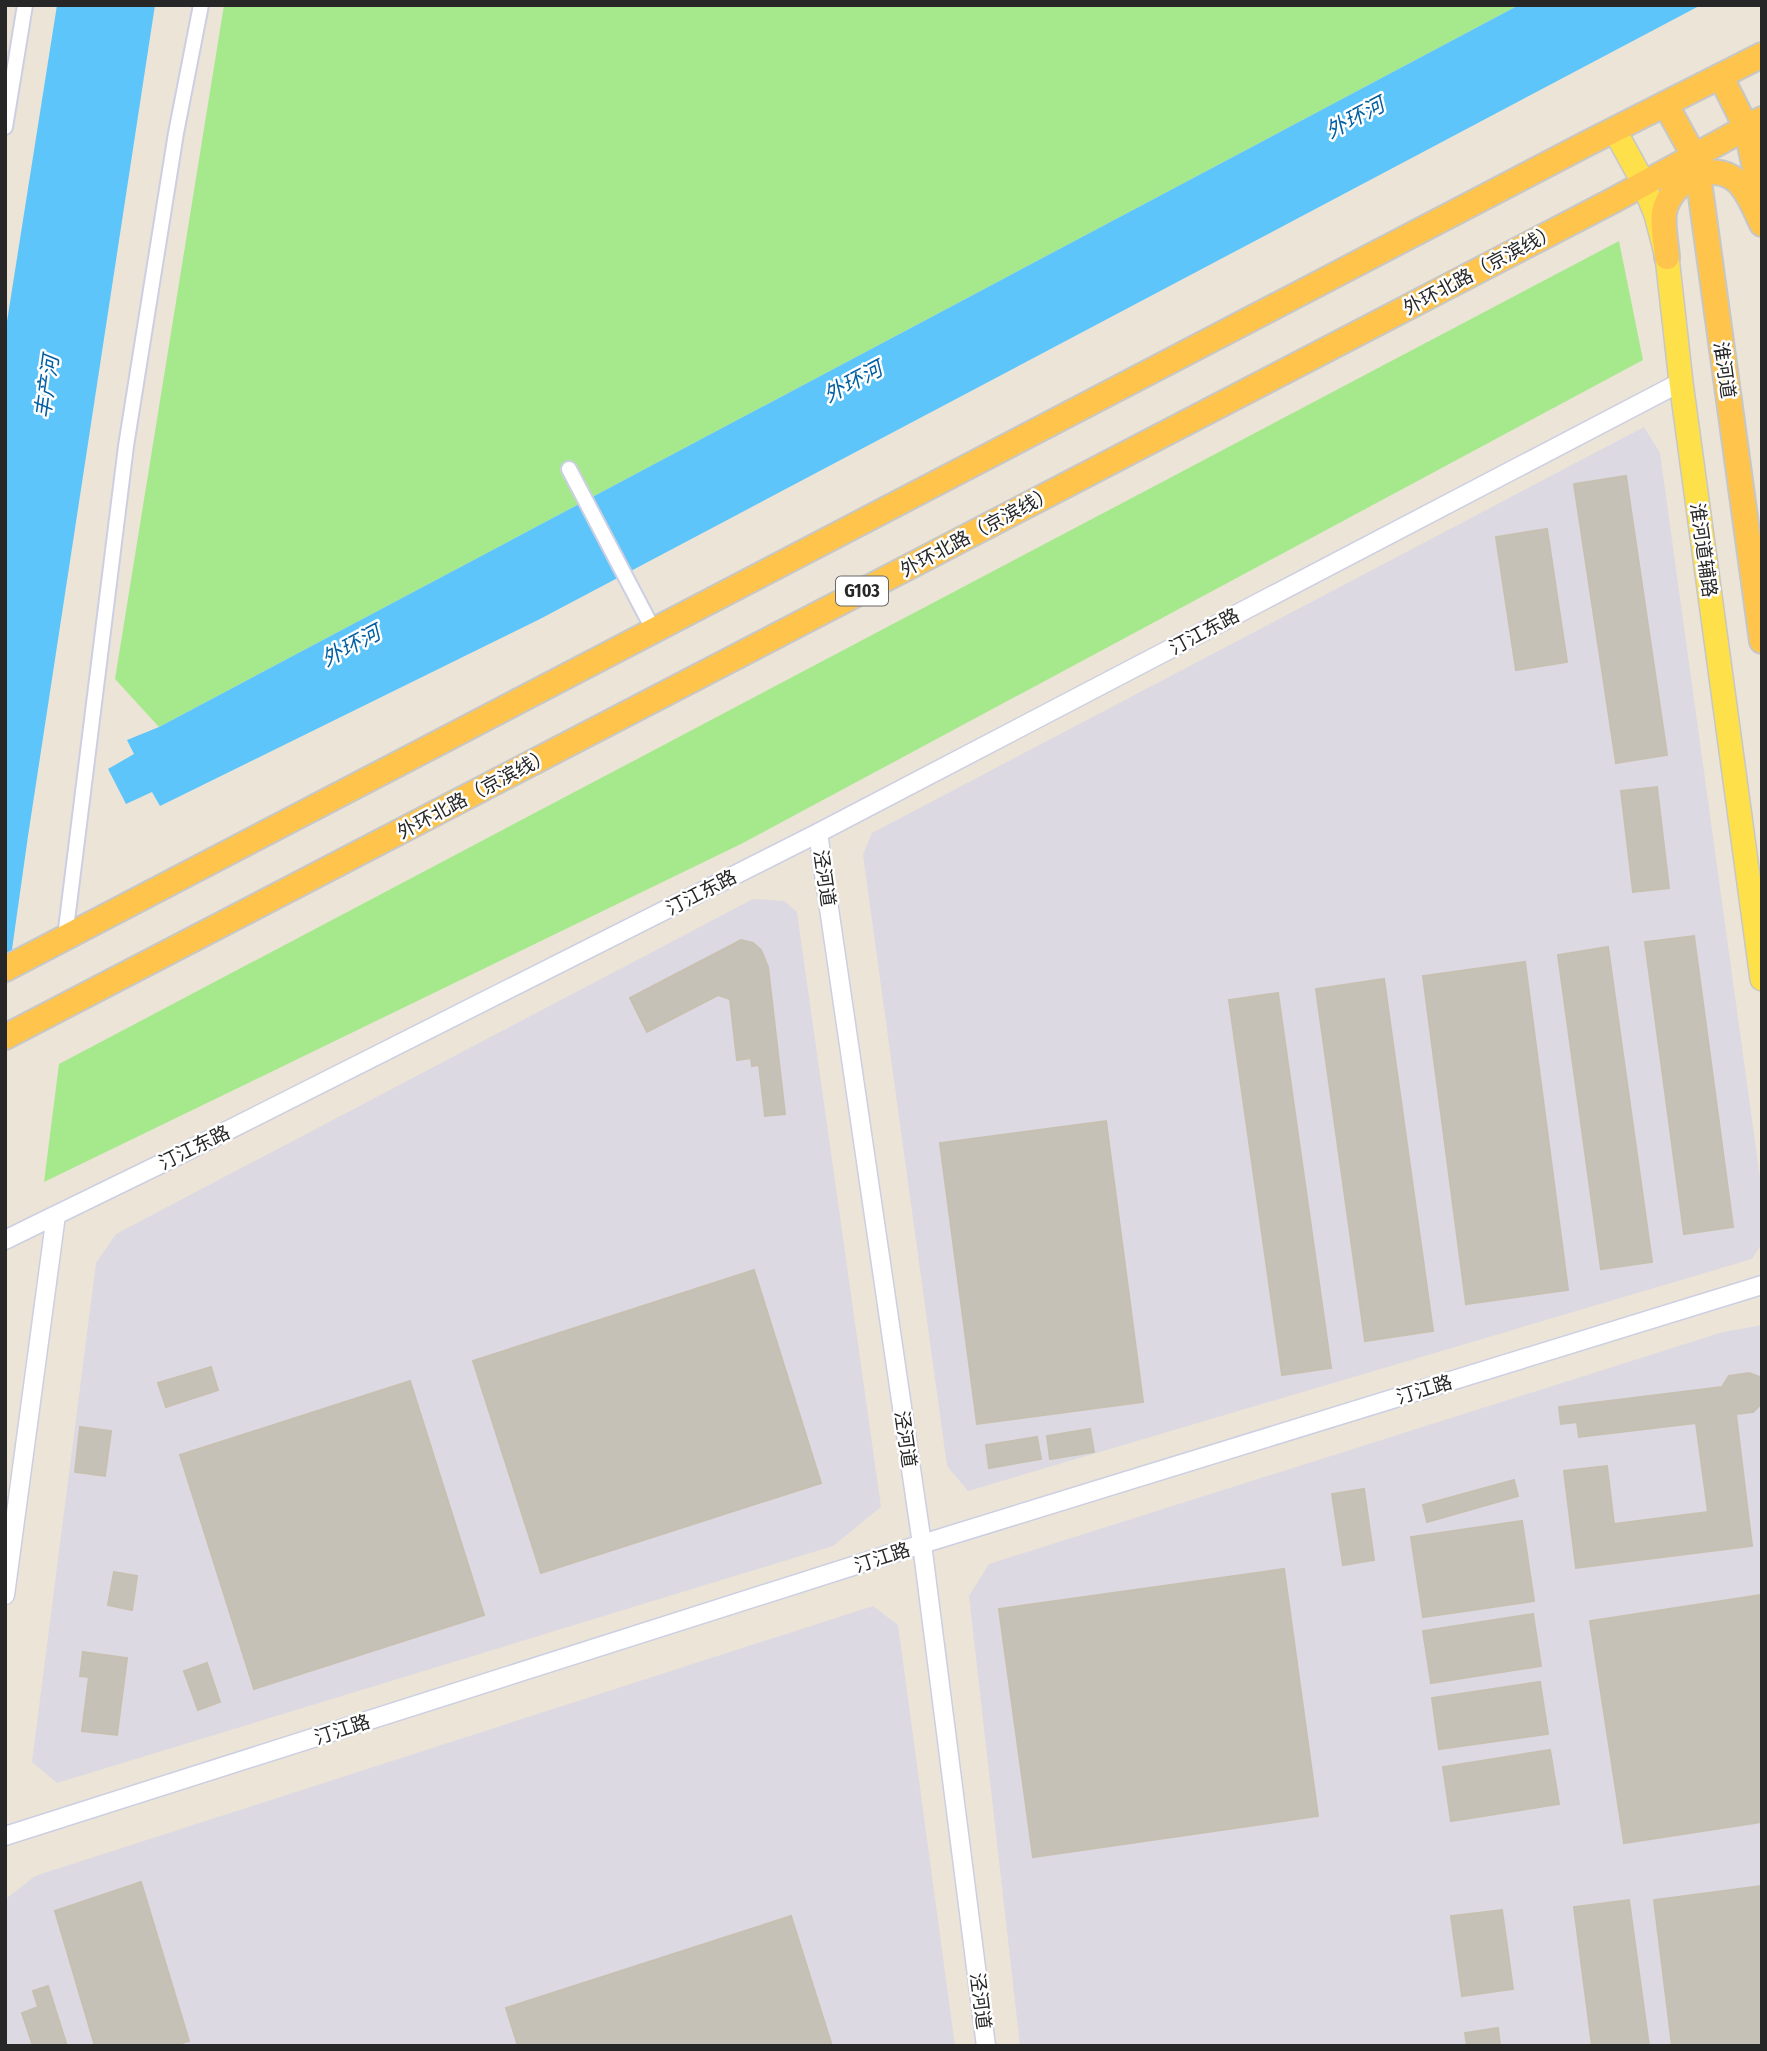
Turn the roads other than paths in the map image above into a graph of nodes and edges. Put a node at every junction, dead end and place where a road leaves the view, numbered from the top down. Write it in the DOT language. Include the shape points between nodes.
graph roads {
  1 [pos="25,5"];
  2 [pos="201,5"];
  3 [pos="1762,55"];
  4 [pos="1721,77"];
  5 [pos="1666,105"];
  6 [pos="1754,123"];
  7 [pos="5,127"];
  8 [pos="1615,131"];
  9 [pos="1696,165"];
  10 [pos="1643,182"];
  11 [pos="1762,200"];
  12 [pos="1762,224"];
  13 [pos="1667,257"];
  14 [pos="1681,383"];
  15 [pos="569,469"];
  16 [pos="654,631"];
  17 [pos="1762,641"];
  18 [pos="818,833"];
  19 [pos="65,937"];
  20 [pos="5,969"];
  21 [pos="1762,979"];
  22 [pos="5,1037"];
  23 [pos="55,1215"];
  24 [pos="5,1240"];
  25 [pos="1762,1285"];
  26 [pos="922,1544"];
  27 [pos="5,1595"];
  28 [pos="5,1836"];
  29 [pos="986,2046"];
  1 -- 7 [label="street"];
  2 -- 19 [label="street" via="126,446"];
  3 -- 4 [label="highway"];
  4 -- 5 [label="highway"];
  4 -- 6 [label="highway"];
  5 -- 8 [label="highway"];
  5 -- 9 [label="highway, 淮河道"];
  6 -- 9 [label="highway, 外环北路（京滨线） / G103"];
  6 -- 11 [label="highway"];
  8 -- 10 [label="main road, 淮河道辅路"];
  8 -- 16 [label="highway"];
  9 -- 10 [label="highway, 外环北路（京滨线） / G103"];
  9 -- 12 [label="highway" via="1734,179"];
  9 -- 13 [label="highway" via="1664,210"];
  9 -- 17 [label="highway, 淮河道"];
  10 -- 13 [label="main road, 淮河道辅路"];
  10 -- 22 [label="highway, 外环北路（京滨线） / G103"];
  13 -- 14 [label="main road, 淮河道辅路"];
  14 -- 18 [label="street, 汀江东路"];
  14 -- 21 [label="main road, 淮河道辅路"];
  15 -- 16 [label="street"];
  16 -- 19 [label="highway"];
  18 -- 23 [label="street, 汀江东路"];
  18 -- 26 [label="street, 泾河道"];
  19 -- 20 [label="highway"];
  23 -- 24 [label="street, 汀江东路"];
  23 -- 27 [label="street"];
  25 -- 26 [label="street, 汀江路"];
  26 -- 28 [label="street, 汀江路"];
  26 -- 29 [label="street, 泾河道"];
}
